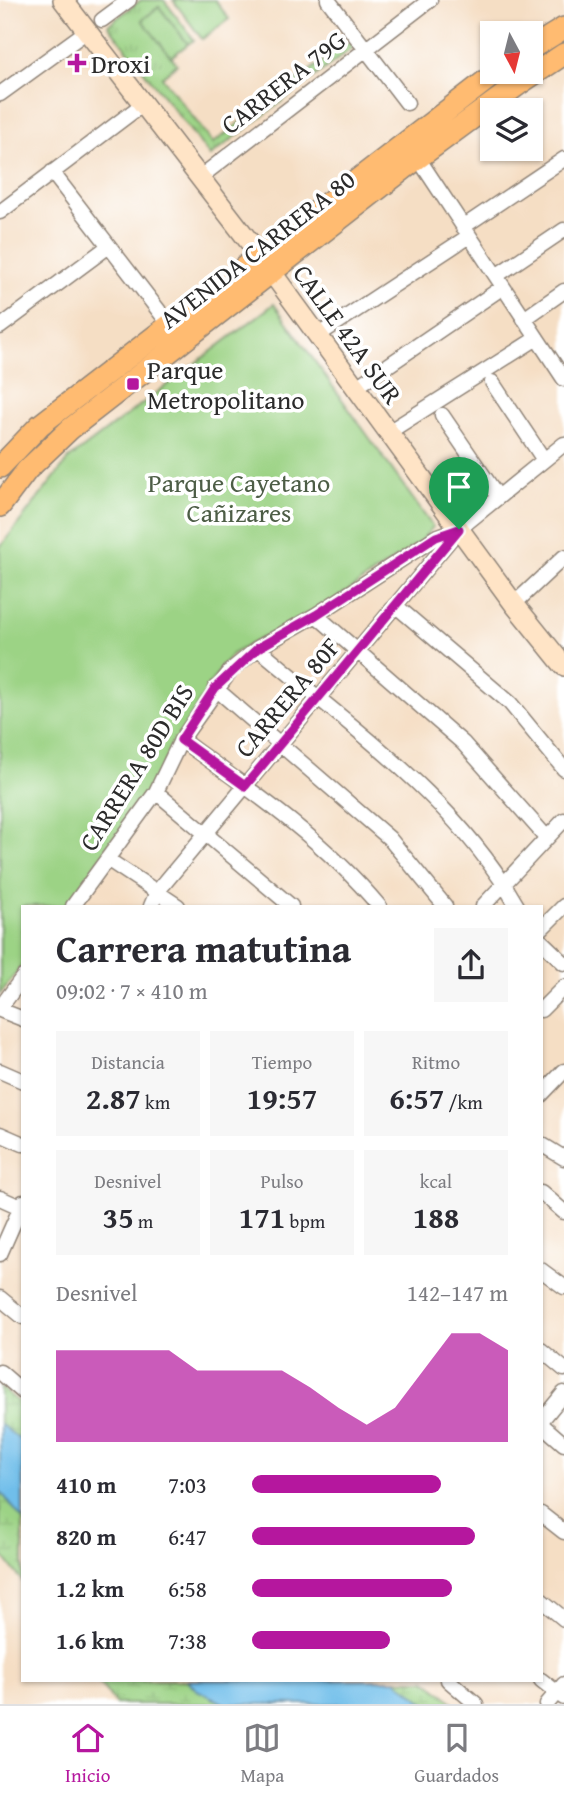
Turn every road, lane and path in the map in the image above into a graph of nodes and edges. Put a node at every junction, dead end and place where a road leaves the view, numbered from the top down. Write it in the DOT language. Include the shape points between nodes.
graph roads {
  1 [pos="63,0"];
  2 [pos="129,0"];
  3 [pos="328,0"];
  4 [pos="430,0"];
  5 [pos="95,26"];
  6 [pos="564,28"];
  7 [pos="543,40"];
  8 [pos="366,50"];
  9 [pos="564,54"];
  10 [pos="481,84"];
  11 [pos="0,94"];
  12 [pos="407,103"];
  13 [pos="143,104"];
  14 [pos="418,158"];
  15 [pos="564,159"];
  16 [pos="52,172"];
  17 [pos="200,178"];
  18 [pos="0,212"];
  19 [pos="564,230"];
  20 [pos="466,231"];
  21 [pos="109,246"];
  22 [pos="258,254"];
  23 [pos="271,272"];
  24 [pos="500,281"];
  25 [pos="564,291"];
  26 [pos="524,319"];
  27 [pos="169,324"];
  28 [pos="0,327"];
  29 [pos="317,337"];
  30 [pos="537,338"];
  31 [pos="564,379"];
  32 [pos="492,382"];
  33 [pos="355,388"];
  34 [pos="442,415"];
  35 [pos="387,433"];
  36 [pos="564,444"];
  37 [pos="544,460"];
  38 [pos="0,467"];
  39 [pos="498,497"];
  40 [pos="0,506"];
  41 [pos="459,529"];
  42 [pos="564,557"];
  43 [pos="514,604"];
  44 [pos="395,605"];
  45 [pos="316,615"];
  46 [pos="258,648"];
  47 [pos="357,652"];
  48 [pos="560,653"];
  49 [pos="215,688"];
  50 [pos="317,699"];
  51 [pos="181,740"];
  52 [pos="280,744"];
  53 [pos="564,769"];
  54 [pos="245,786"];
  55 [pos="156,792"];
  56 [pos="564,820"];
  57 [pos="206,833"];
  58 [pos="547,838"];
  59 [pos="107,859"];
  60 [pos="505,884"];
  61 [pos="154,900"];
  62 [pos="75,905"];
  63 [pos="174,905"];
  64 [pos="290,905"];
  65 [pos="378,905"];
  66 [pos="444,905"];
  67 [pos="484,905"];
  68 [pos="516,905"];
  69 [pos="564,906"];
  70 [pos="543,927"];
  71 [pos="543,942"];
  72 [pos="564,963"];
  73 [pos="21,980"];
  74 [pos="564,987"];
  75 [pos="543,1008"];
  76 [pos="0,1009"];
  77 [pos="21,1018"];
  78 [pos="0,1071"];
  79 [pos="564,1071"];
  80 [pos="21,1080"];
  81 [pos="543,1093"];
  82 [pos="0,1134"];
  83 [pos="21,1143"];
  84 [pos="543,1144"];
  85 [pos="563,1156"];
  86 [pos="543,1194"];
  87 [pos="0,1198"];
  88 [pos="21,1205"];
  89 [pos="21,1207"];
  90 [pos="564,1212"];
  91 [pos="0,1254"];
  92 [pos="543,1271"];
  93 [pos="564,1287"];
  94 [pos="0,1298"];
  95 [pos="21,1315"];
  96 [pos="543,1352"];
  97 [pos="564,1369"];
  98 [pos="0,1372"];
  99 [pos="21,1390"];
  100 [pos="564,1393"];
  101 [pos="543,1420"];
  102 [pos="543,1425"];
  103 [pos="564,1444"];
  104 [pos="543,1516"];
  105 [pos="564,1532"];
  106 [pos="543,1602"];
  107 [pos="564,1619"];
  108 [pos="543,1681"];
  109 [pos="450,1682"];
  110 [pos="561,1691"];
  111 [pos="476,1704"];
  112 [pos="547,1704"];
  1 -- 5 [label="street, CALLE 42A SUR"];
  2 -- 5 [label="street"];
  3 -- 8 [label="street"];
  4 -- 8 [label="street, CARRERA 79G"];
  5 -- 11 [label="street"];
  5 -- 13 [label="street, CALLE 42A SUR"];
  6 -- 7 [label="main road"];
  8 -- 12 [label="street"];
  8 -- 17 [label="street, CARRERA 79G"];
  9 -- 14 [label="main road, AVENIDA CARRERA 80"];
  10 -- 22 [label="main road, AVENIDA CARRERA 80"];
  13 -- 16 [label="street"];
  13 -- 17 [label="street, CALLE 42A SUR"];
  14 -- 20 [label="street"];
  14 -- 23 [label="main road, AVENIDA CARRERA 80"];
  15 -- 20 [label="street"];
  16 -- 18 [label="street"];
  16 -- 21 [label="street"];
  17 -- 22 [label="street, CALLE 42A SUR"];
  19 -- 24 [label="street"];
  20 -- 24 [label="street"];
  20 -- 29 [label="street"];
  21 -- 27 [label="street"];
  21 -- 28 [label="street"];
  22 -- 23 [label="street, CALLE 42A SUR"];
  22 -- 27 [label="main road, AVENIDA CARRERA 80"];
  23 -- 29 [label="street, CALLE 42A SUR"];
  23 -- 40 [label="main road, AVENIDA CARRERA 80" via="50,445"];
  24 -- 26 [label="street"];
  24 -- 33 [label="street"];
  25 -- 26 [label="street"];
  26 -- 30 [label="street"];
  27 -- 38 [label="main road, AVENIDA CARRERA 80" via="40,425"];
  29 -- 33 [label="street, CALLE 42A SUR"];
  30 -- 31 [label="street"];
  30 -- 35 [label="street"];
  32 -- 37 [label="street"];
  33 -- 35 [label="street, CALLE 42A SUR"];
  34 -- 39 [label="street"];
  35 -- 41 [label="street, CALLE 42A SUR"];
  36 -- 37 [label="street, CARRERA 80F"];
  37 -- 39 [label="street, CARRERA 80F"];
  39 -- 41 [label="street, CARRERA 80F"];
  41 -- 43 [label="street, CALLE 42A SUR"];
  41 -- 44 [label="street, CARRERA 80F"];
  41 -- 45 [label="street, CARRERA 80D BIS" via="436,537"];
  42 -- 43 [label="street"];
  43 -- 48 [label="street, CALLE 42A SUR"];
  44 -- 47 [label="street, CARRERA 80F"];
  44 -- 53 [label="street" via="510,703"];
  45 -- 46 [label="street, CARRERA 80D BIS"];
  45 -- 47 [label="street"];
  46 -- 49 [label="street, CARRERA 80D BIS"];
  46 -- 50 [label="street"];
  47 -- 50 [label="street, CARRERA 80F"];
  47 -- 58 [label="street" via="463,743"];
  49 -- 51 [label="street, CARRERA 80D BIS"];
  49 -- 52 [label="street"];
  50 -- 52 [label="street, CARRERA 80F"];
  50 -- 60 [label="street" via="430,794"];
  51 -- 54 [label="street"];
  51 -- 55 [label="street, CARRERA 80D BIS"];
  52 -- 54 [label="street, CARRERA 80F"];
  52 -- 66 [label="street" via="389,838"];
  54 -- 57 [label="street, CARRERA 80F"];
  54 -- 65 [label="street" via="347,868"];
  55 -- 57 [label="street"];
  55 -- 59 [label="street, CARRERA 80D BIS"];
  56 -- 58 [label="street"];
  57 -- 61 [label="street, CARRERA 80F"];
  57 -- 64 [label="street"];
  58 -- 60 [label="street"];
  59 -- 61 [label="street"];
  59 -- 62 [label="street, CARRERA 80D BIS"];
  60 -- 67 [label="street"];
  60 -- 68 [label="street"];
  61 -- 63 [label="street"];
  69 -- 70 [label="street"];
  71 -- 72 [label="street"];
  73 -- 76 [label="street"];
  74 -- 75 [label="street"];
  76 -- 77 [label="street"];
  78 -- 80 [label="street"];
  79 -- 81 [label="street"];
  82 -- 83 [label="street"];
  84 -- 85 [label="street"];
  86 -- 90 [label="street"];
  87 -- 88 [label="street"];
  89 -- 91 [label="street"];
  92 -- 93 [label="street"];
  94 -- 95 [label="street"];
  96 -- 97 [label="street"];
  98 -- 99 [label="street"];
  100 -- 101 [label="street"];
  102 -- 103 [label="street"];
  104 -- 105 [label="street"];
  106 -- 107 [label="street"];
  108 -- 110 [label="street"];
  109 -- 111 [label="street"];
  110 -- 112 [label="street"];
}
